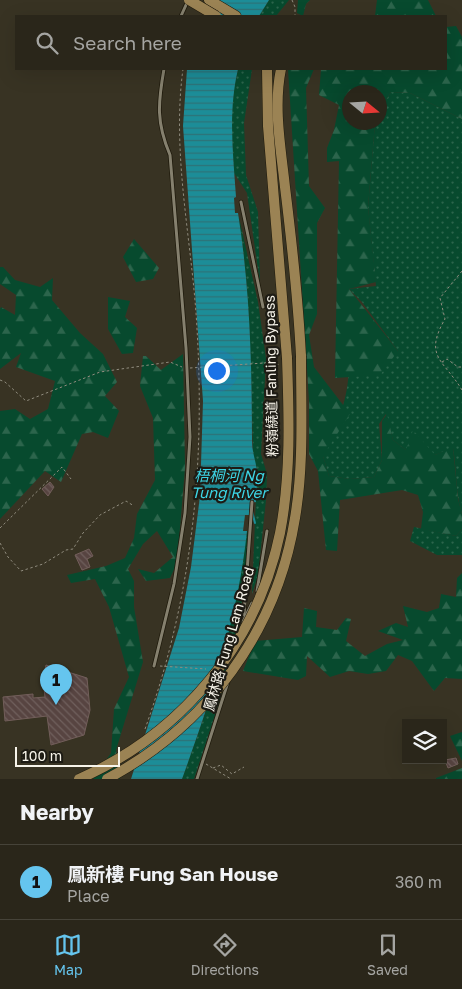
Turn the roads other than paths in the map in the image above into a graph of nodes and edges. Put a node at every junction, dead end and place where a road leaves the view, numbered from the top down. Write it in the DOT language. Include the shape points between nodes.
graph roads {
  1 [pos="209,0"];
  2 [pos="188,2"];
  3 [pos="182,15"];
  4 [pos="214,15"];
  5 [pos="234,15"];
  6 [pos="164,70"];
  7 [pos="267,70"];
  8 [pos="281,70"];
  9 [pos="241,202"];
  10 [pos="263,307"];
  11 [pos="252,502"];
  12 [pos="267,531"];
  13 [pos="244,618"];
  14 [pos="235,652"];
  15 [pos="234,660"];
  16 [pos="154,666"];
  17 [pos="79,779"];
  18 [pos="107,779"];
  19 [pos="198,779"];
  1 -- 5 [label="main road"];
  2 -- 3 [label="lane"];
  2 -- 4 [label="main road, bridge"];
  6 -- 16 [label="lane" via="159,119 170,155 188,368 190,437 185,514 174,584"];
  7 -- 17 [label="main road, 粉嶺繞道 Fanling Bypass, bridge" via="268,126 288,378 285,495 276,550 246,627 205,687 176,717 148,739 110,764"];
  8 -- 18 [label="main road, 粉嶺繞道 Fanling Bypass, bridge" via="279,126 301,356 300,479 287,557 259,630 238,665 215,694 170,739"];
  9 -- 10 [label="lane"];
  11 -- 13 [label="lane"];
  12 -- 13 [label="lane, 鳳林路 Fung Lam Road" via="259,584"];
  13 -- 14 [label="lane, 鳳林路 Fung Lam Road"];
  15 -- 19 [label="lane, 鳳林路 Fung Lam Road"];
}
